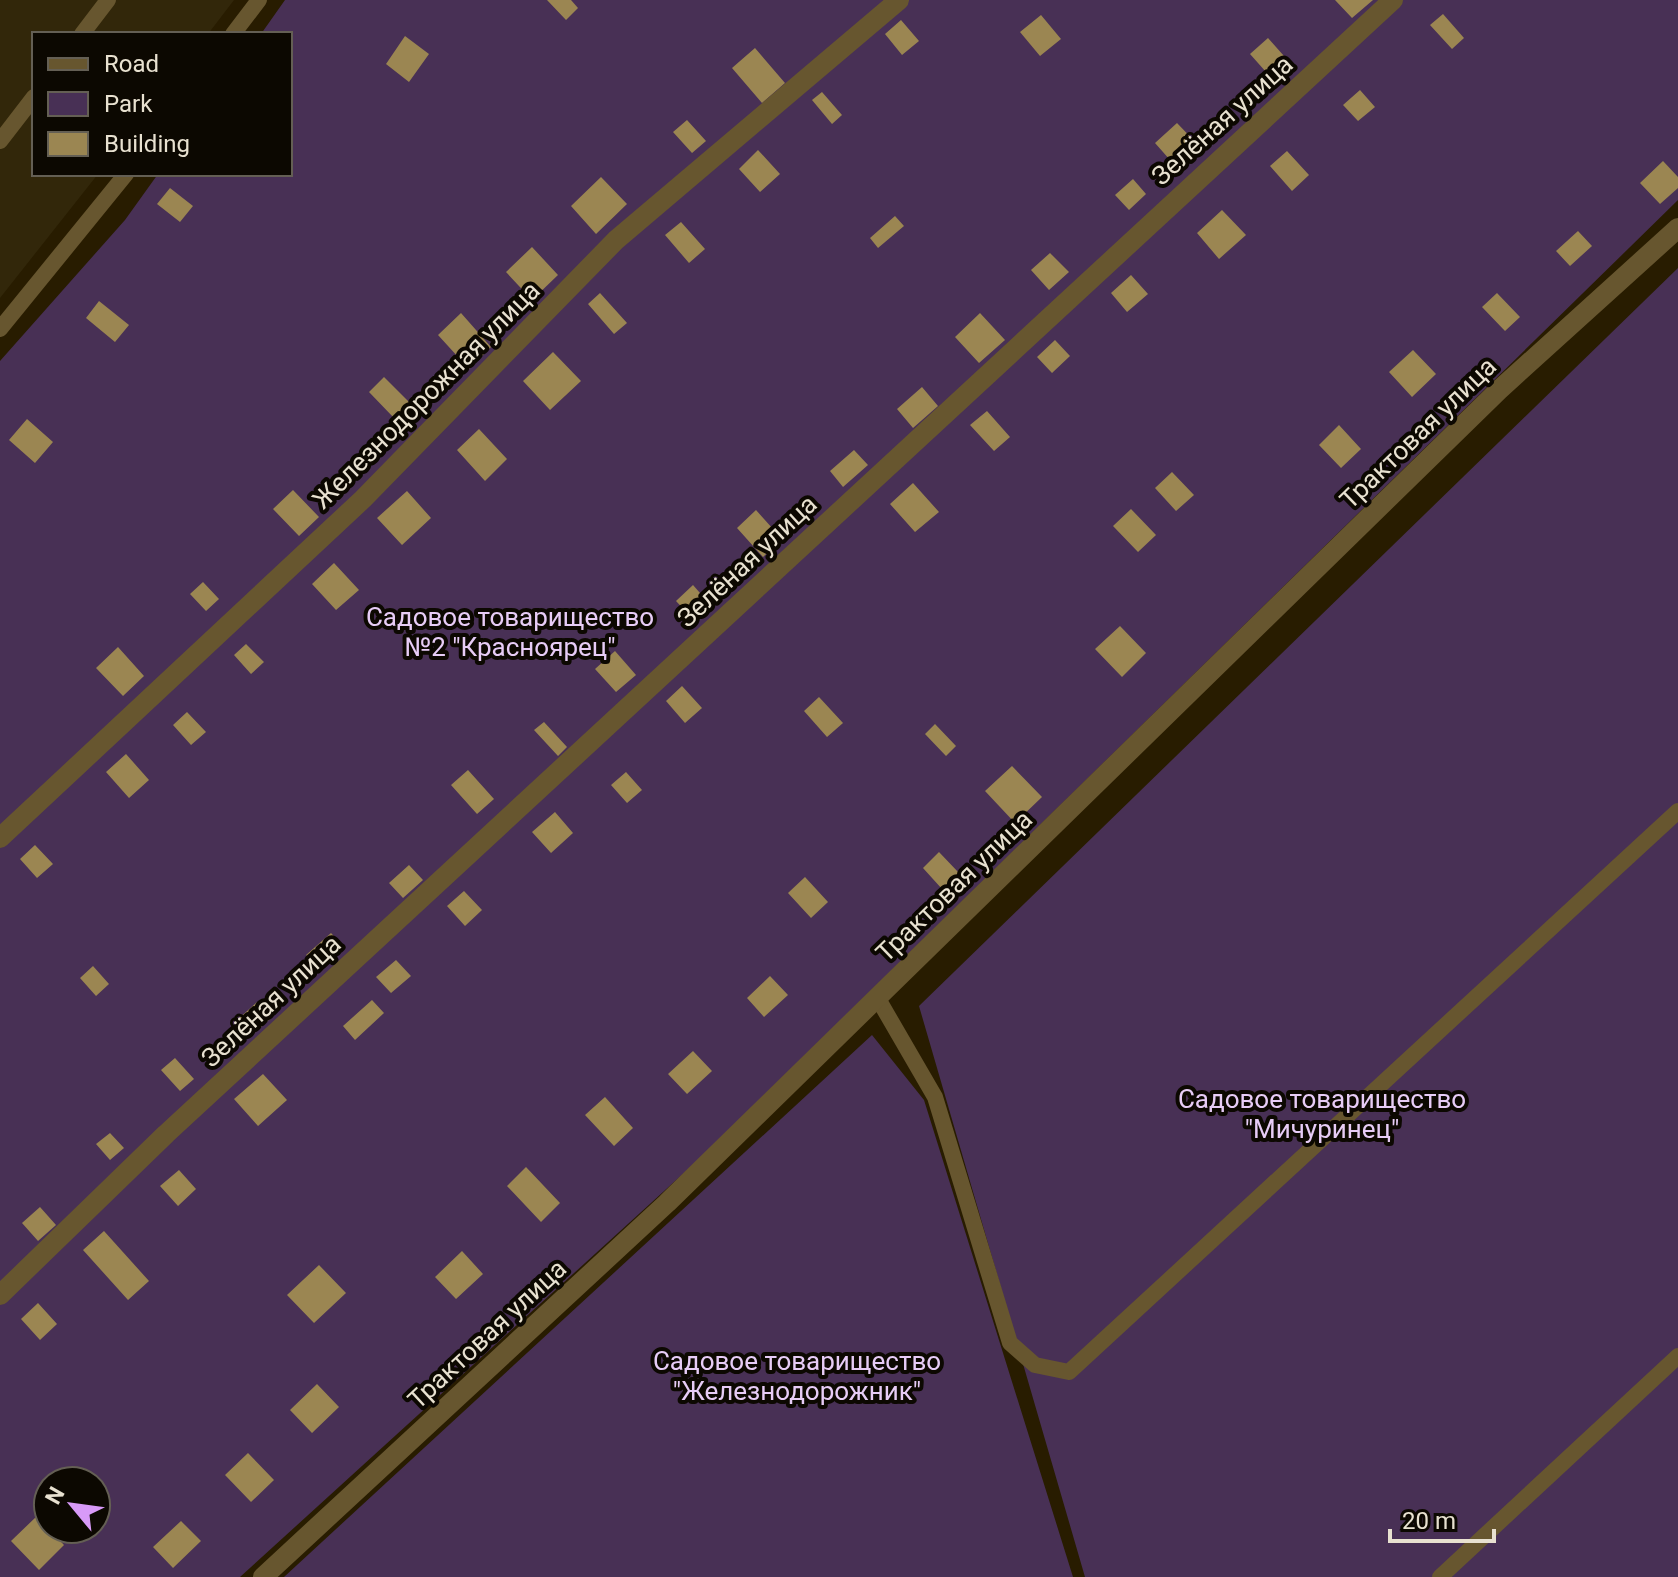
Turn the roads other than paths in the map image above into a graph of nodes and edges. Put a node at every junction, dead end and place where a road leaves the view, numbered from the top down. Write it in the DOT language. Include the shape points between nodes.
graph roads {
  1 [pos="108,0"];
  2 [pos="259,0"];
  3 [pos="899,0"];
  4 [pos="1393,0"];
  5 [pos="84,32"];
  6 [pos="235,32"];
  7 [pos="32,100"];
  8 [pos="0,141"];
  9 [pos="124,176"];
  10 [pos="1678,228"];
  11 [pos="0,329"];
  12 [pos="1678,811"];
  13 [pos="0,838"];
  14 [pos="877,997"];
  15 [pos="0,1295"];
  16 [pos="1678,1356"];
  17 [pos="263,1577"];
  18 [pos="1440,1577"];
  1 -- 5 [label="lane"];
  2 -- 6 [label="lane"];
  3 -- 13 [label="street, Железнодорожная улица" via="616,240 363,499"];
  4 -- 15 [label="street, Зелёная улица" via="166,1134"];
  7 -- 8 [label="lane"];
  9 -- 11 [label="lane"];
  10 -- 14 [label="street, Трактовая улица" via="1499,390"];
  12 -- 14 [label="lane" via="1069,1372 1035,1365 1010,1343 935,1097"];
  14 -- 17 [label="street, Трактовая улица" via="667,1203"];
  16 -- 18 [label="lane"];
}
